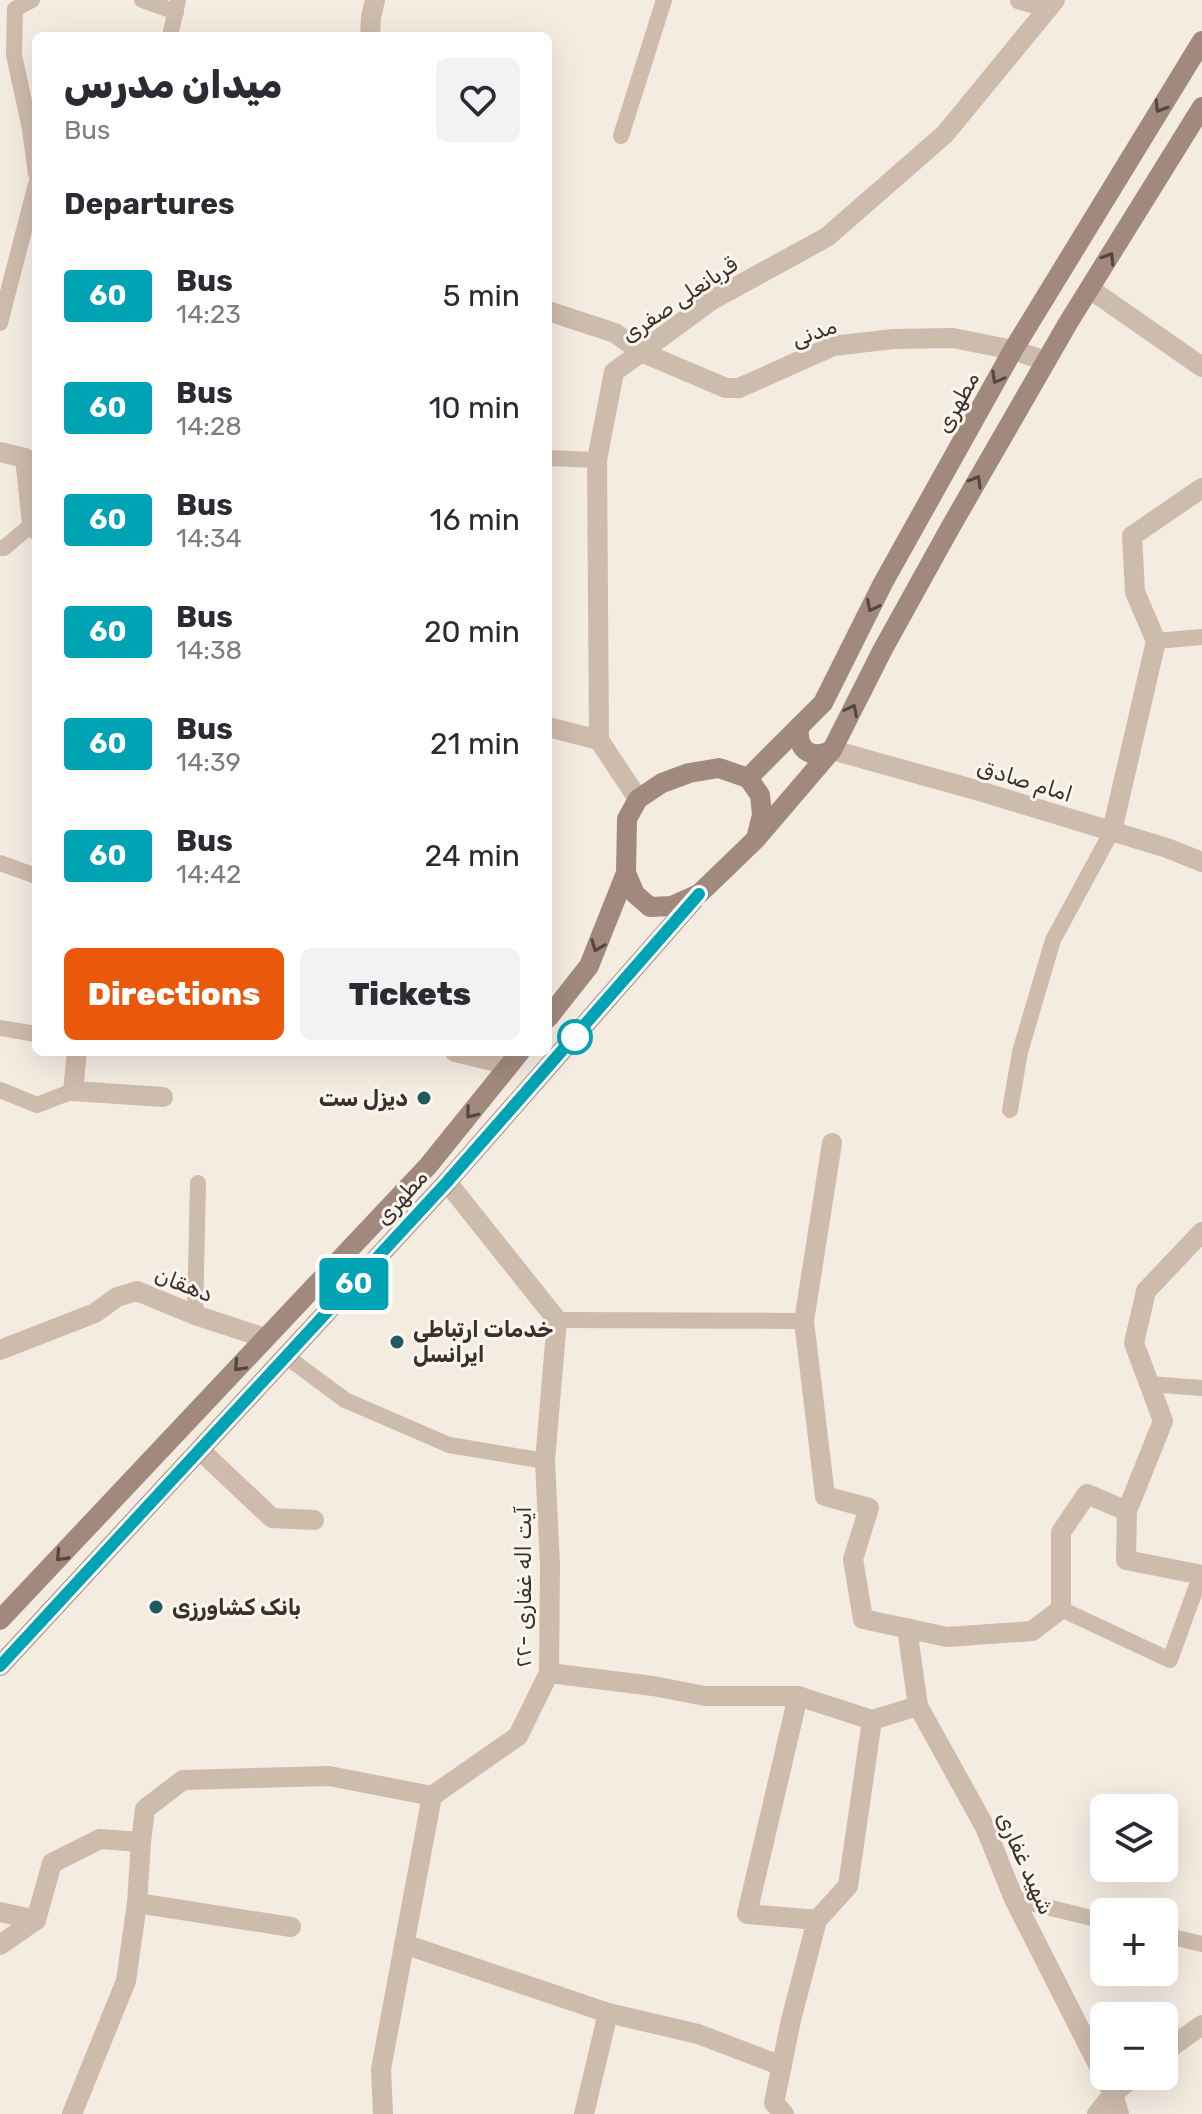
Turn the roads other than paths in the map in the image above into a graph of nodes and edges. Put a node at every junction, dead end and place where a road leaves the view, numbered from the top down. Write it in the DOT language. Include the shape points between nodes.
graph roads {
  1 [pos="32,0"];
  2 [pos="142,0"];
  3 [pos="375,0"];
  4 [pos="664,0"];
  5 [pos="1020,0"];
  6 [pos="1052,4"];
  7 [pos="177,6"];
  8 [pos="171,32"];
  9 [pos="370,32"];
  10 [pos="1202,41"];
  11 [pos="1202,107"];
  12 [pos="621,136"];
  13 [pos="32,144"];
  14 [pos="32,199"];
  15 [pos="1090,289"];
  16 [pos="552,312"];
  17 [pos="0,323"];
  18 [pos="1013,350"];
  19 [pos="641,352"];
  20 [pos="1046,361"];
  21 [pos="1202,367"];
  22 [pos="0,452"];
  23 [pos="552,458"];
  24 [pos="597,460"];
  25 [pos="1202,488"];
  26 [pos="32,512"];
  27 [pos="32,528"];
  28 [pos="0,548"];
  29 [pos="1202,637"];
  30 [pos="1156,641"];
  31 [pos="799,727"];
  32 [pos="552,728"];
  33 [pos="599,740"];
  34 [pos="832,750"];
  35 [pos="748,778"];
  36 [pos="638,799"];
  37 [pos="1112,831"];
  38 [pos="756,839"];
  39 [pos="1202,862"];
  40 [pos="0,863"];
  41 [pos="626,873"];
  42 [pos="32,875"];
  43 [pos="699,894"];
  44 [pos="552,1013"];
  45 [pos="0,1028"];
  46 [pos="32,1033"];
  47 [pos="77,1056"];
  48 [pos="489,1056"];
  49 [pos="515,1059"];
  50 [pos="0,1090"];
  51 [pos="73,1091"];
  52 [pos="163,1097"];
  53 [pos="1010,1110"];
  54 [pos="832,1143"];
  55 [pos="447,1182"];
  56 [pos="198,1183"];
  57 [pos="1202,1232"];
  58 [pos="195,1315"];
  59 [pos="557,1320"];
  60 [pos="804,1321"];
  61 [pos="265,1338"];
  62 [pos="0,1350"];
  63 [pos="287,1357"];
  64 [pos="1149,1384"];
  65 [pos="1202,1388"];
  66 [pos="200,1450"];
  67 [pos="545,1461"];
  68 [pos="1127,1511"];
  69 [pos="314,1520"];
  70 [pos="1201,1574"];
  71 [pos="1061,1609"];
  72 [pos="0,1620"];
  73 [pos="907,1628"];
  74 [pos="0,1666"];
  75 [pos="549,1673"];
  76 [pos="798,1696"];
  77 [pos="918,1706"];
  78 [pos="872,1720"];
  79 [pos="432,1796"];
  80 [pos="141,1842"];
  81 [pos="1014,1899"];
  82 [pos="137,1903"];
  83 [pos="0,1912"];
  84 [pos="1090,1918"];
  85 [pos="36,1920"];
  86 [pos="817,1920"];
  87 [pos="291,1927"];
  88 [pos="1178,1938"];
  89 [pos="404,1944"];
  90 [pos="1202,1944"];
  91 [pos="0,1945"];
  92 [pos="608,2013"];
  93 [pos="1202,2025"];
  94 [pos="1178,2042"];
  95 [pos="782,2066"];
  96 [pos="1116,2104"];
  97 [pos="72,2114"];
  98 [pos="383,2114"];
  99 [pos="584,2114"];
  100 [pos="784,2114"];
  101 [pos="1097,2114"];
  1 -- 13 [label="lane" via="15,9 14,55"];
  2 -- 7 [label="lane"];
  3 -- 9 [label="street"];
  4 -- 12 [label="lane"];
  5 -- 6 [label="street"];
  6 -- 19 [label="street, قربانعلی صفری" via="945,134 827,237 712,300"];
  7 -- 8 [label="lane"];
  10 -- 18 [label="main road, مطهری, one-way"];
  15 -- 11 [label="main road, one-way"];
  14 -- 17 [label="lane"];
  15 -- 20 [label="main road"];
  15 -- 21 [label="street"];
  16 -- 19 [label="street, مدنی" via="615,333"];
  18 -- 19 [label="street, مدنی" via="953,338 833,346 739,388 726,388"];
  18 -- 20 [label="street, مدنی"];
  18 -- 31 [label="main road, مطهری, one-way" via="883,583 823,703"];
  19 -- 24 [label="street, قربانعلی صفری" via="614,372"];
  34 -- 20 [label="main road, one-way"];
  22 -- 26 [label="street" via="25,458"];
  23 -- 24 [label="lane"];
  24 -- 33 [label="street, قربانعلی صفری"];
  25 -- 30 [label="street" via="1132,536 1135,592"];
  27 -- 28 [label="lane"];
  29 -- 30 [label="lane"];
  30 -- 37 [label="street"];
  31 -- 34 [label="main road" via="798,738 811,754"];
  31 -- 35 [label="main road, مطهری"];
  32 -- 33 [label="street"];
  33 -- 36 [label="street"];
  34 -- 37 [label="street, امام صادق"];
  34 -- 38 [label="main road"];
  35 -- 36 [label="main road" via="719,768 689,773"];
  35 -- 38 [label="main road" via="760,795"];
  36 -- 41 [label="main road" via="627,819"];
  37 -- 39 [label="street, امام صادق"];
  37 -- 53 [label="lane" via="1053,940 1020,1052"];
  38 -- 43 [label="main road"];
  40 -- 42 [label="lane"];
  41 -- 43 [label="main road" via="635,894 650,907 672,906"];
  41 -- 44 [label="main road, one-way" via="589,966"];
  43 -- 55 [label="main road, مطهری"];
  45 -- 46 [label="lane"];
  47 -- 51 [label="street"];
  48 -- 49 [label="street"];
  49 -- 61 [label="main road, مطهری, one-way" via="428,1166"];
  50 -- 51 [label="lane" via="37,1105"];
  51 -- 52 [label="street"];
  54 -- 60 [label="street"];
  55 -- 59 [label="street"];
  55 -- 63 [label="main road, مطهری"];
  56 -- 58 [label="lane"];
  57 -- 64 [label="street" via="1146,1291 1134,1343"];
  58 -- 61 [label="street, دهقان"];
  58 -- 62 [label="street, دهقان" via="137,1291"];
  59 -- 60 [label="lane"];
  59 -- 67 [label="street, ۲۲- آیت اله غفاری"];
  60 -- 73 [label="street" via="825,1496 869,1508 853,1559 863,1619"];
  61 -- 63 [label="main road"];
  61 -- 72 [label="main road, مطهری, one-way"];
  63 -- 66 [label="main road, مطهری"];
  63 -- 67 [label="lane" via="345,1400 449,1445"];
  64 -- 65 [label="lane"];
  64 -- 68 [label="street" via="1163,1421"];
  66 -- 69 [label="street" via="272,1518"];
  66 -- 74 [label="main road, مطهری"];
  67 -- 75 [label="street, ۲۲- آیت اله غفاری"];
  68 -- 70 [label="street" via="1126,1560"];
  68 -- 71 [label="street" via="1087,1494 1061,1532"];
  70 -- 71 [label="lane" via="1170,1660"];
  71 -- 73 [label="street" via="1032,1631 947,1637"];
  73 -- 77 [label="street, شهید غفاری"];
  75 -- 76 [label="street" via="705,1696"];
  75 -- 79 [label="street, ۲۲- آیت اله غفاری" via="518,1736"];
  76 -- 78 [label="street"];
  76 -- 86 [label="street" via="747,1914"];
  77 -- 78 [label="street"];
  77 -- 81 [label="street, شهید غفاری" via="985,1827"];
  78 -- 86 [label="street" via="848,1886"];
  79 -- 80 [label="street" via="329,1776 183,1780 145,1809"];
  79 -- 89 [label="street"];
  80 -- 82 [label="street"];
  80 -- 85 [label="street" via="100,1839 52,1863"];
  81 -- 84 [label="lane"];
  81 -- 96 [label="street, شهید غفاری"];
  82 -- 87 [label="street"];
  82 -- 97 [label="street" via="126,1981"];
  83 -- 85 [label="street"];
  85 -- 91 [label="street"];
  86 -- 95 [label="street"];
  88 -- 90 [label="lane"];
  89 -- 92 [label="street"];
  89 -- 98 [label="street" via="381,2069"];
  92 -- 95 [label="street" via="698,2034"];
  92 -- 99 [label="street"];
  93 -- 94 [label="street"];
  95 -- 100 [label="street" via="774,2103"];
  96 -- 101 [label="street"];
}
